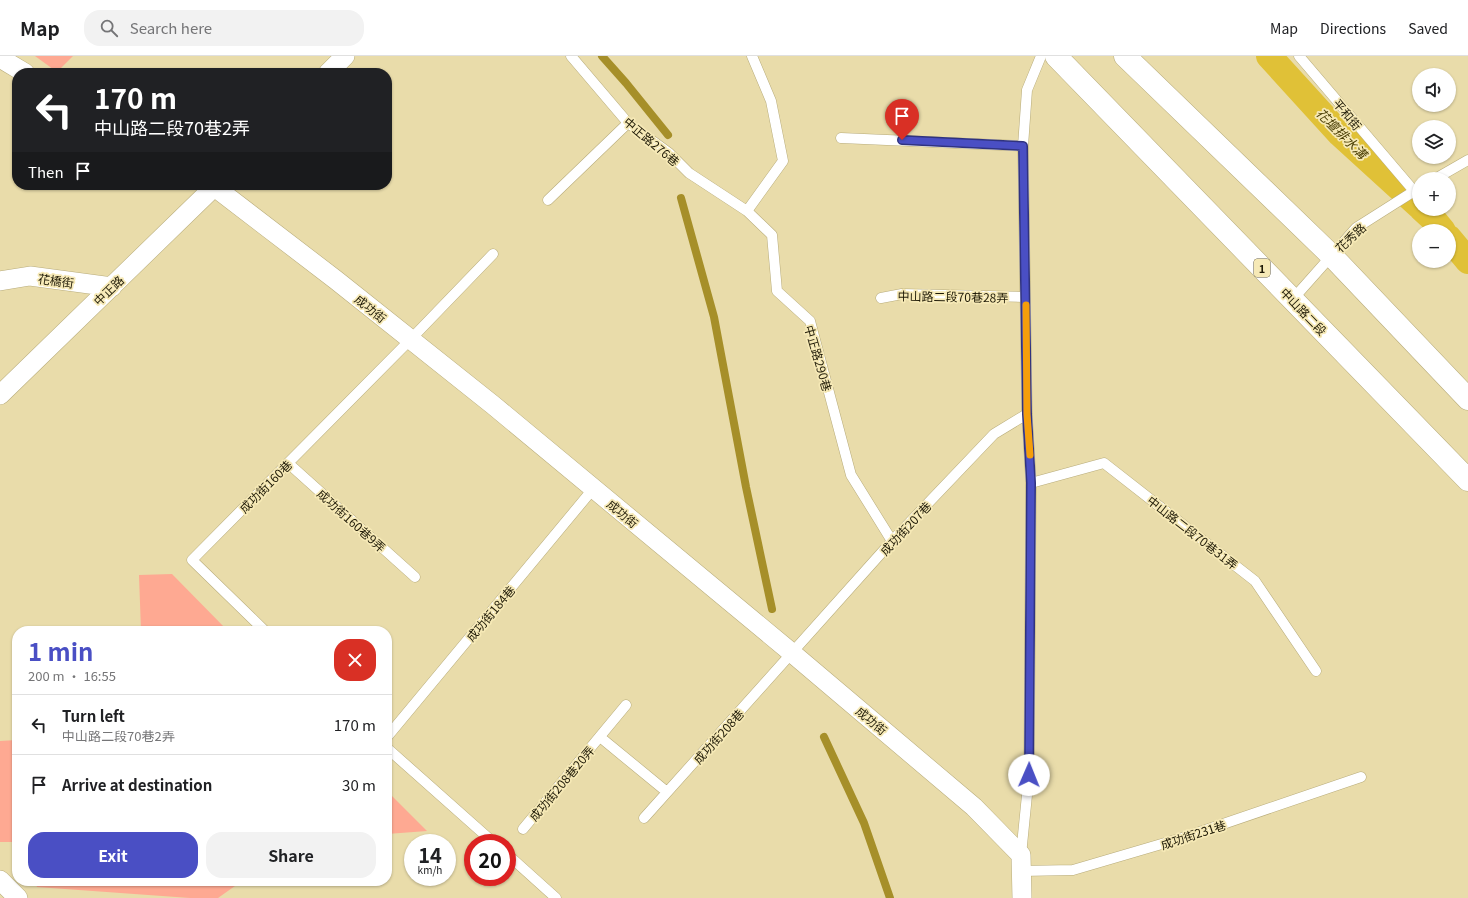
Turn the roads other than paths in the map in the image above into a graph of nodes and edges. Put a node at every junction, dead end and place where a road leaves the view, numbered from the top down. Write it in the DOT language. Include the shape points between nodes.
graph roads {
  1 [pos="345,56"];
  2 [pos="571,56"];
  3 [pos="752,56"];
  4 [pos="1041,56"];
  5 [pos="1056,56"];
  6 [pos="1125,56"];
  7 [pos="1298,56"];
  8 [pos="0,58"];
  9 [pos="17,68"];
  10 [pos="333,68"];
  11 [pos="628,123"];
  12 [pos="841,138"];
  13 [pos="1023,146"];
  14 [pos="1468,160"];
  15 [pos="1447,172"];
  16 [pos="1412,184"];
  17 [pos="209,190"];
  18 [pos="220,190"];
  19 [pos="1412,192"];
  20 [pos="548,200"];
  21 [pos="747,211"];
  22 [pos="493,254"];
  23 [pos="1331,255"];
  24 [pos="0,281"];
  25 [pos="112,288"];
  26 [pos="1026,297"];
  27 [pos="881,298"];
  28 [pos="1293,299"];
  29 [pos="411,340"];
  30 [pos="0,394"];
  31 [pos="1468,399"];
  32 [pos="1027,414"];
  33 [pos="288,463"];
  34 [pos="1468,480"];
  35 [pos="1031,483"];
  36 [pos="593,488"];
  37 [pos="892,541"];
  38 [pos="415,577"];
  39 [pos="260,626"];
  40 [pos="792,653"];
  41 [pos="1316,671"];
  42 [pos="626,705"];
  43 [pos="392,731"];
  44 [pos="600,737"];
  45 [pos="392,752"];
  46 [pos="1361,777"];
  47 [pos="667,792"];
  48 [pos="644,818"];
  49 [pos="523,829"];
  50 [pos="484,834"];
  51 [pos="516,862"];
  52 [pos="1021,863"];
  53 [pos="0,880"];
  54 [pos="18,898"];
  55 [pos="556,898"];
  56 [pos="1022,898"];
  1 -- 10 [label="street"];
  2 -- 11 [label="lane, 中正路276巷"];
  3 -- 21 [label="lane" via="771,100 783,162"];
  4 -- 13 [label="lane" via="1027,90"];
  5 -- 28 [label="main road, 中山路二段 / 1"];
  6 -- 23 [label="main road"];
  7 -- 16 [label="lane, 平和街"];
  8 -- 9 [label="street"];
  11 -- 20 [label="lane"];
  11 -- 21 [label="lane, 中正路276巷" via="669,153 689,173"];
  12 -- 13 [label="lane"];
  13 -- 26 [label="lane"];
  14 -- 15 [label="lane"];
  17 -- 25 [label="street, 中正路"];
  18 -- 29 [label="street, 成功街"];
  19 -- 23 [label="lane, 花秀路" via="1356,228"];
  21 -- 37 [label="lane, 中正路290巷" via="772,235 777,291 810,321 850,474"];
  22 -- 29 [label="lane, 成功街160巷"];
  23 -- 28 [label="lane, 花秀路"];
  23 -- 31 [label="main road"];
  24 -- 25 [label="street, 花橋街" via="30,276"];
  25 -- 30 [label="street, 中正路"];
  26 -- 27 [label="lane, 中山路二段70巷28弄" via="902,294"];
  26 -- 32 [label="lane"];
  28 -- 34 [label="main road, 中山路二段 / 1"];
  29 -- 33 [label="lane, 成功街160巷"];
  29 -- 36 [label="street, 成功街"];
  32 -- 35 [label="lane"];
  32 -- 37 [label="lane, 成功街207巷" via="994,434"];
  33 -- 38 [label="lane, 成功街160巷9弄"];
  33 -- 39 [label="lane, 成功街160巷" via="192,560"];
  35 -- 41 [label="lane, 中山路二段70巷31弄" via="1104,463 1255,581"];
  35 -- 52 [label="lane" via="1029,775"];
  36 -- 40 [label="street, 成功街"];
  36 -- 43 [label="lane, 成功街184巷"];
  37 -- 40 [label="lane, 成功街207巷"];
  40 -- 47 [label="lane, 成功街208巷"];
  40 -- 52 [label="street, 成功街" via="974,807"];
  42 -- 44 [label="lane, 成功街208巷20弄"];
  44 -- 47 [label="lane, 成功街208巷20弄"];
  44 -- 49 [label="lane, 成功街208巷20弄"];
  45 -- 50 [label="lane"];
  46 -- 52 [label="lane, 成功街231巷" via="1182,838 1073,870"];
  47 -- 48 [label="lane, 成功街208巷"];
  51 -- 55 [label="lane"];
  52 -- 56 [label="street"];
  53 -- 54 [label="street"];
}
